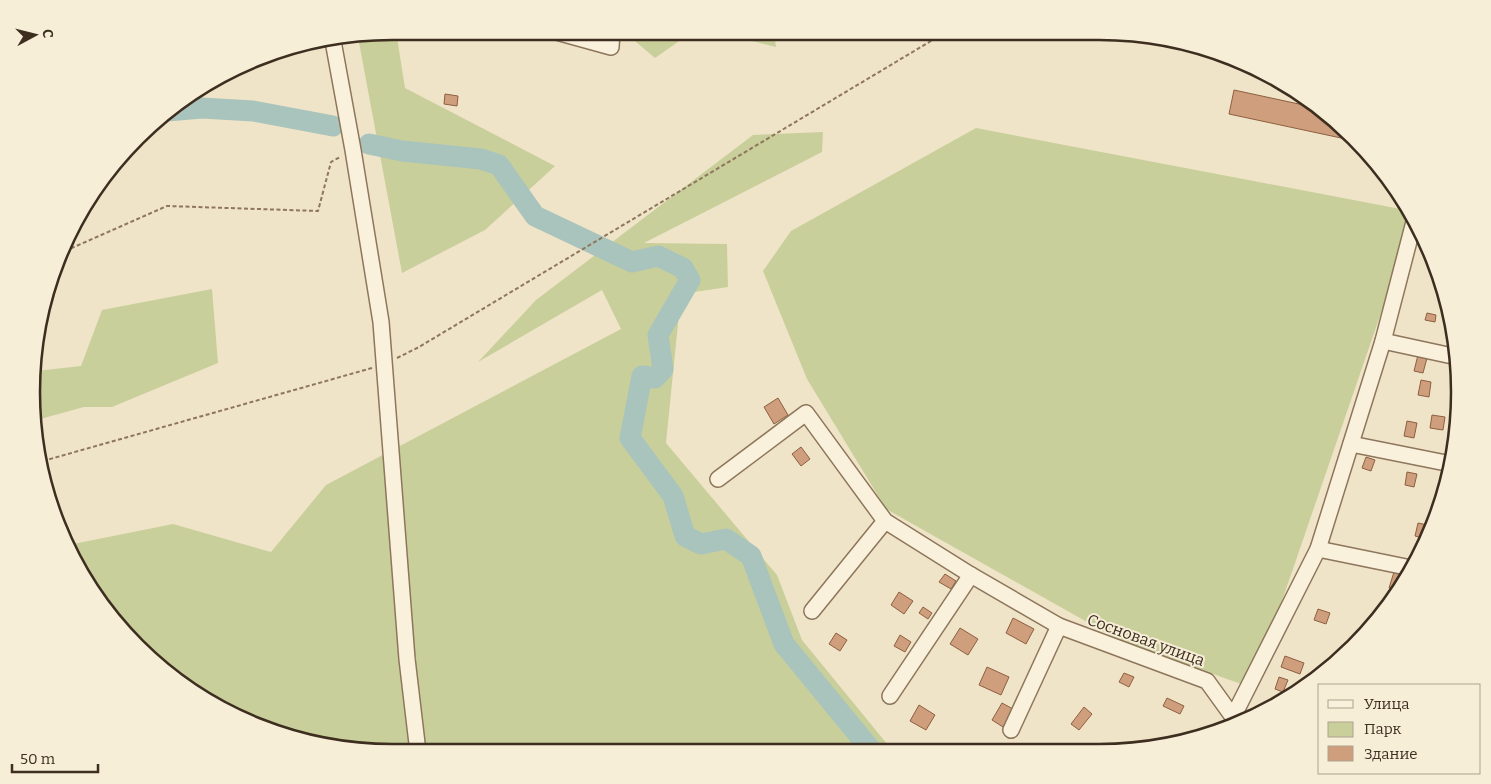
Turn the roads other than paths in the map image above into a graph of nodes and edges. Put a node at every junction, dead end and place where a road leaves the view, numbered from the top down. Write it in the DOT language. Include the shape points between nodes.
graph roads {
  1 [pos="586,40"];
  2 [pos="611,40"];
  3 [pos="334,45"];
  4 [pos="1411,229"];
  5 [pos="1383,341"];
  6 [pos="1449,355"];
  7 [pos="1352,444"];
  8 [pos="1444,463"];
  9 [pos="718,479"];
  10 [pos="884,521"];
  11 [pos="1318,549"];
  12 [pos="1405,567"];
  13 [pos="971,575"];
  14 [pos="812,611"];
  15 [pos="1059,626"];
  16 [pos="890,696"];
  17 [pos="1240,715"];
  18 [pos="1235,717"];
  19 [pos="1010,730"];
  20 [pos="417,744"];
  1 -- 2 [label="street" via="611,47"];
  3 -- 20 [label="street" via="381,322 407,659"];
  4 -- 5 [label="street"];
  5 -- 6 [label="street"];
  5 -- 7 [label="street"];
  7 -- 8 [label="street"];
  7 -- 11 [label="street"];
  9 -- 10 [label="street, Сосновая улица" via="806,413"];
  10 -- 13 [label="street, Сосновая улица"];
  10 -- 14 [label="street"];
  11 -- 12 [label="street"];
  11 -- 17 [label="street"];
  13 -- 15 [label="street, Сосновая улица"];
  13 -- 16 [label="street"];
  15 -- 18 [label="street, Сосновая улица" via="1207,681"];
  15 -- 19 [label="street"];
}
